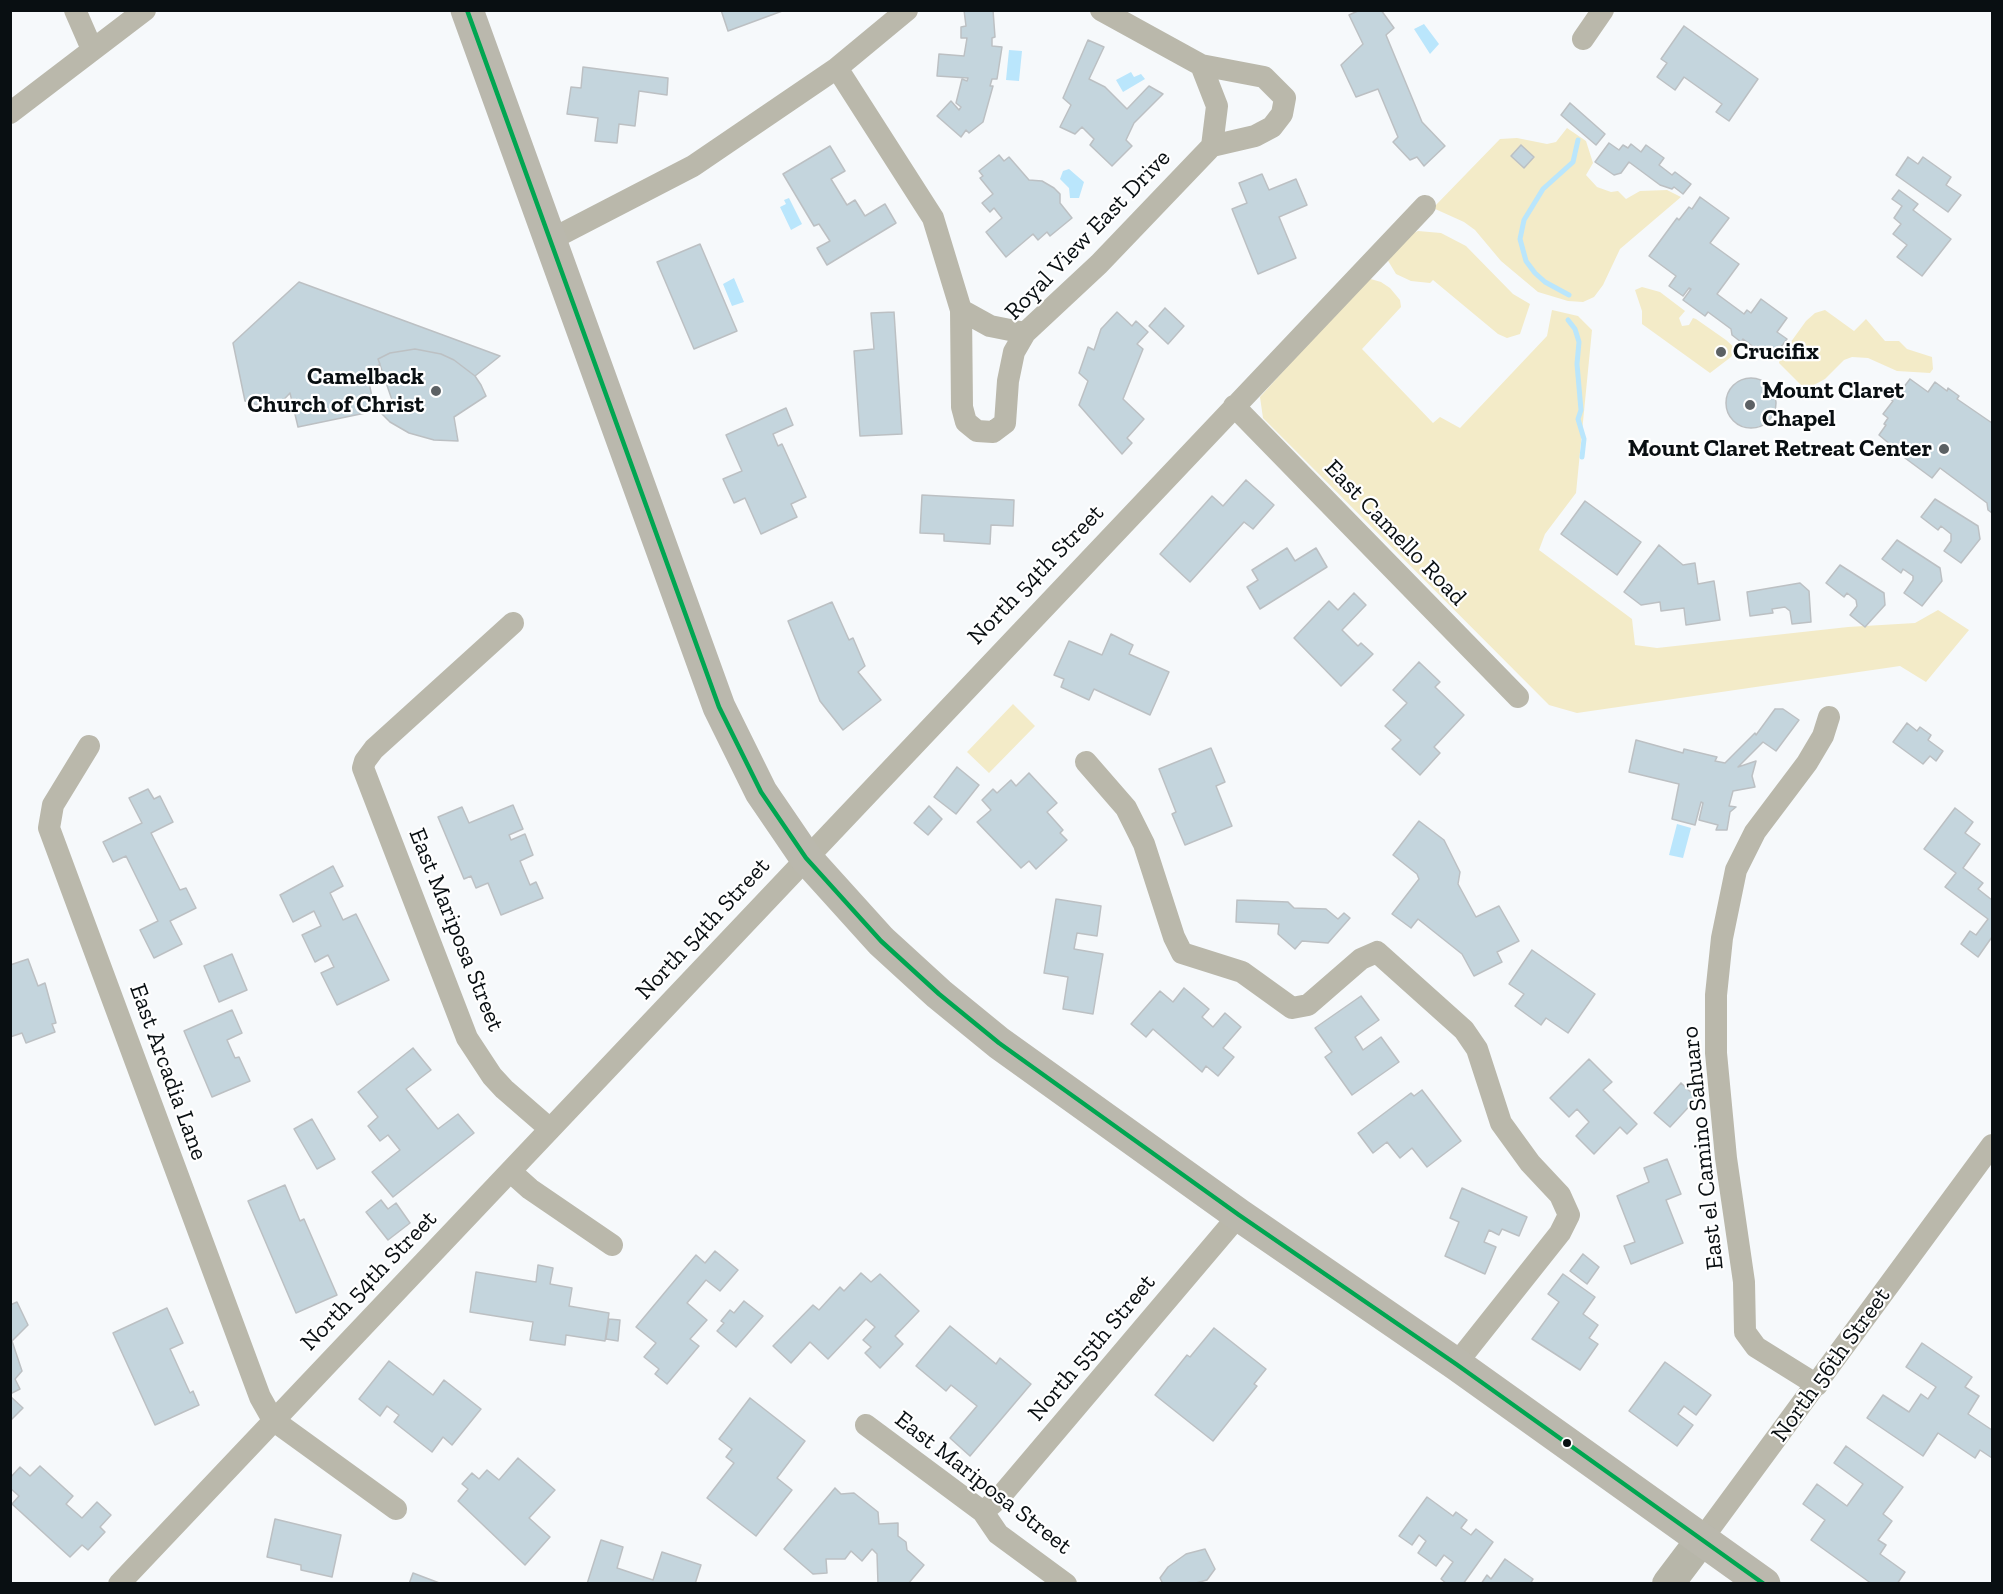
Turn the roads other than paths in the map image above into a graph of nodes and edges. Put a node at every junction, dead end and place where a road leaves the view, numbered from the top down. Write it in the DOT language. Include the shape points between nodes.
graph roads {
  1 [pos="75,10"];
  2 [pos="145,10"];
  3 [pos="467,10"];
  4 [pos="907,10"];
  5 [pos="1101,10"];
  6 [pos="1603,10"];
  7 [pos="1583,39"];
  8 [pos="93,49"];
  9 [pos="1201,65"];
  10 [pos="837,68"];
  11 [pos="10,113"];
  12 [pos="1212,146"];
  13 [pos="1425,206"];
  14 [pos="552,239"];
  15 [pos="961,310"];
  16 [pos="1025,333"];
  17 [pos="1234,406"];
  18 [pos="513,623"];
  19 [pos="1518,697"];
  20 [pos="1829,717"];
  21 [pos="90,746"];
  22 [pos="1086,762"];
  23 [pos="807,858"];
  24 [pos="550,1129"];
  25 [pos="1992,1145"];
  26 [pos="511,1172"];
  27 [pos="1239,1215"];
  28 [pos="612,1245"];
  29 [pos="1456,1364"];
  30 [pos="1817,1385"];
  31 [pos="273,1420"];
  32 [pos="866,1425"];
  33 [pos="396,1509"];
  34 [pos="983,1512"];
  35 [pos="1702,1539"];
  36 [pos="119,1584"];
  37 [pos="1066,1584"];
  38 [pos="1668,1584"];
  39 [pos="1764,1584"];
  1 -- 8 [label="street"];
  2 -- 8 [label="street"];
  3 -- 14 [label="main road"];
  4 -- 10 [label="street"];
  5 -- 9 [label="street"];
  6 -- 7 [label="street"];
  8 -- 11 [label="street"];
  9 -- 12 [label="street" via="1217,106"];
  9 -- 12 [label="street" via="1264,77 1285,99 1282,114 1272,127 1255,136"];
  10 -- 14 [label="street" via="693,166"];
  10 -- 15 [label="street" via="933,218"];
  12 -- 16 [label="street, Royal View East Drive" via="1099,264"];
  13 -- 17 [label="street, North 54th Street"];
  14 -- 23 [label="main road" via="718,707 762,792"];
  15 -- 16 [label="street" via="990,326"];
  15 -- 16 [label="street, Royal View East Drive" via="963,407 966,422 977,431 993,432 1005,423 1014,352"];
  17 -- 19 [label="street, East Camello Road"];
  17 -- 23 [label="street, North 54th Street"];
  18 -- 24 [label="street, East Mariposa Street" via="374,749 365,761 366,776 467,1038 492,1076"];
  20 -- 30 [label="street, East el Camino Sahuaro" via="1807,763 1755,832 1736,870 1722,938 1716,995 1716,1053 1744,1282 1745,1332 1756,1347"];
  21 -- 31 [label="street, East Arcadia Lane" via="53,805 48,828 260,1397"];
  22 -- 29 [label="street" via="1126,808 1144,844 1182,953 1242,972 1292,1008 1308,1005 1361,959 1377,952 1464,1030 1477,1049 1501,1123 1560,1195 1569,1215 1560,1233"];
  23 -- 24 [label="street, North 54th Street"];
  23 -- 27 [label="main road" via="881,941 964,1015"];
  24 -- 26 [label="street, North 54th Street"];
  25 -- 30 [label="street, North 56th Street"];
  26 -- 28 [label="street"];
  26 -- 31 [label="street, North 54th Street"];
  27 -- 29 [label="main road"];
  27 -- 34 [label="street, North 55th Street" via="1000,1497"];
  29 -- 35 [label="main road"];
  30 -- 35 [label="street, North 56th Street"];
  31 -- 33 [label="street"];
  31 -- 36 [label="street, North 54th Street"];
  32 -- 34 [label="street, East Mariposa Street"];
  34 -- 37 [label="street, East Mariposa Street" via="998,1534"];
  35 -- 38 [label="main road, North 56th Street"];
  35 -- 39 [label="main road"];
}
